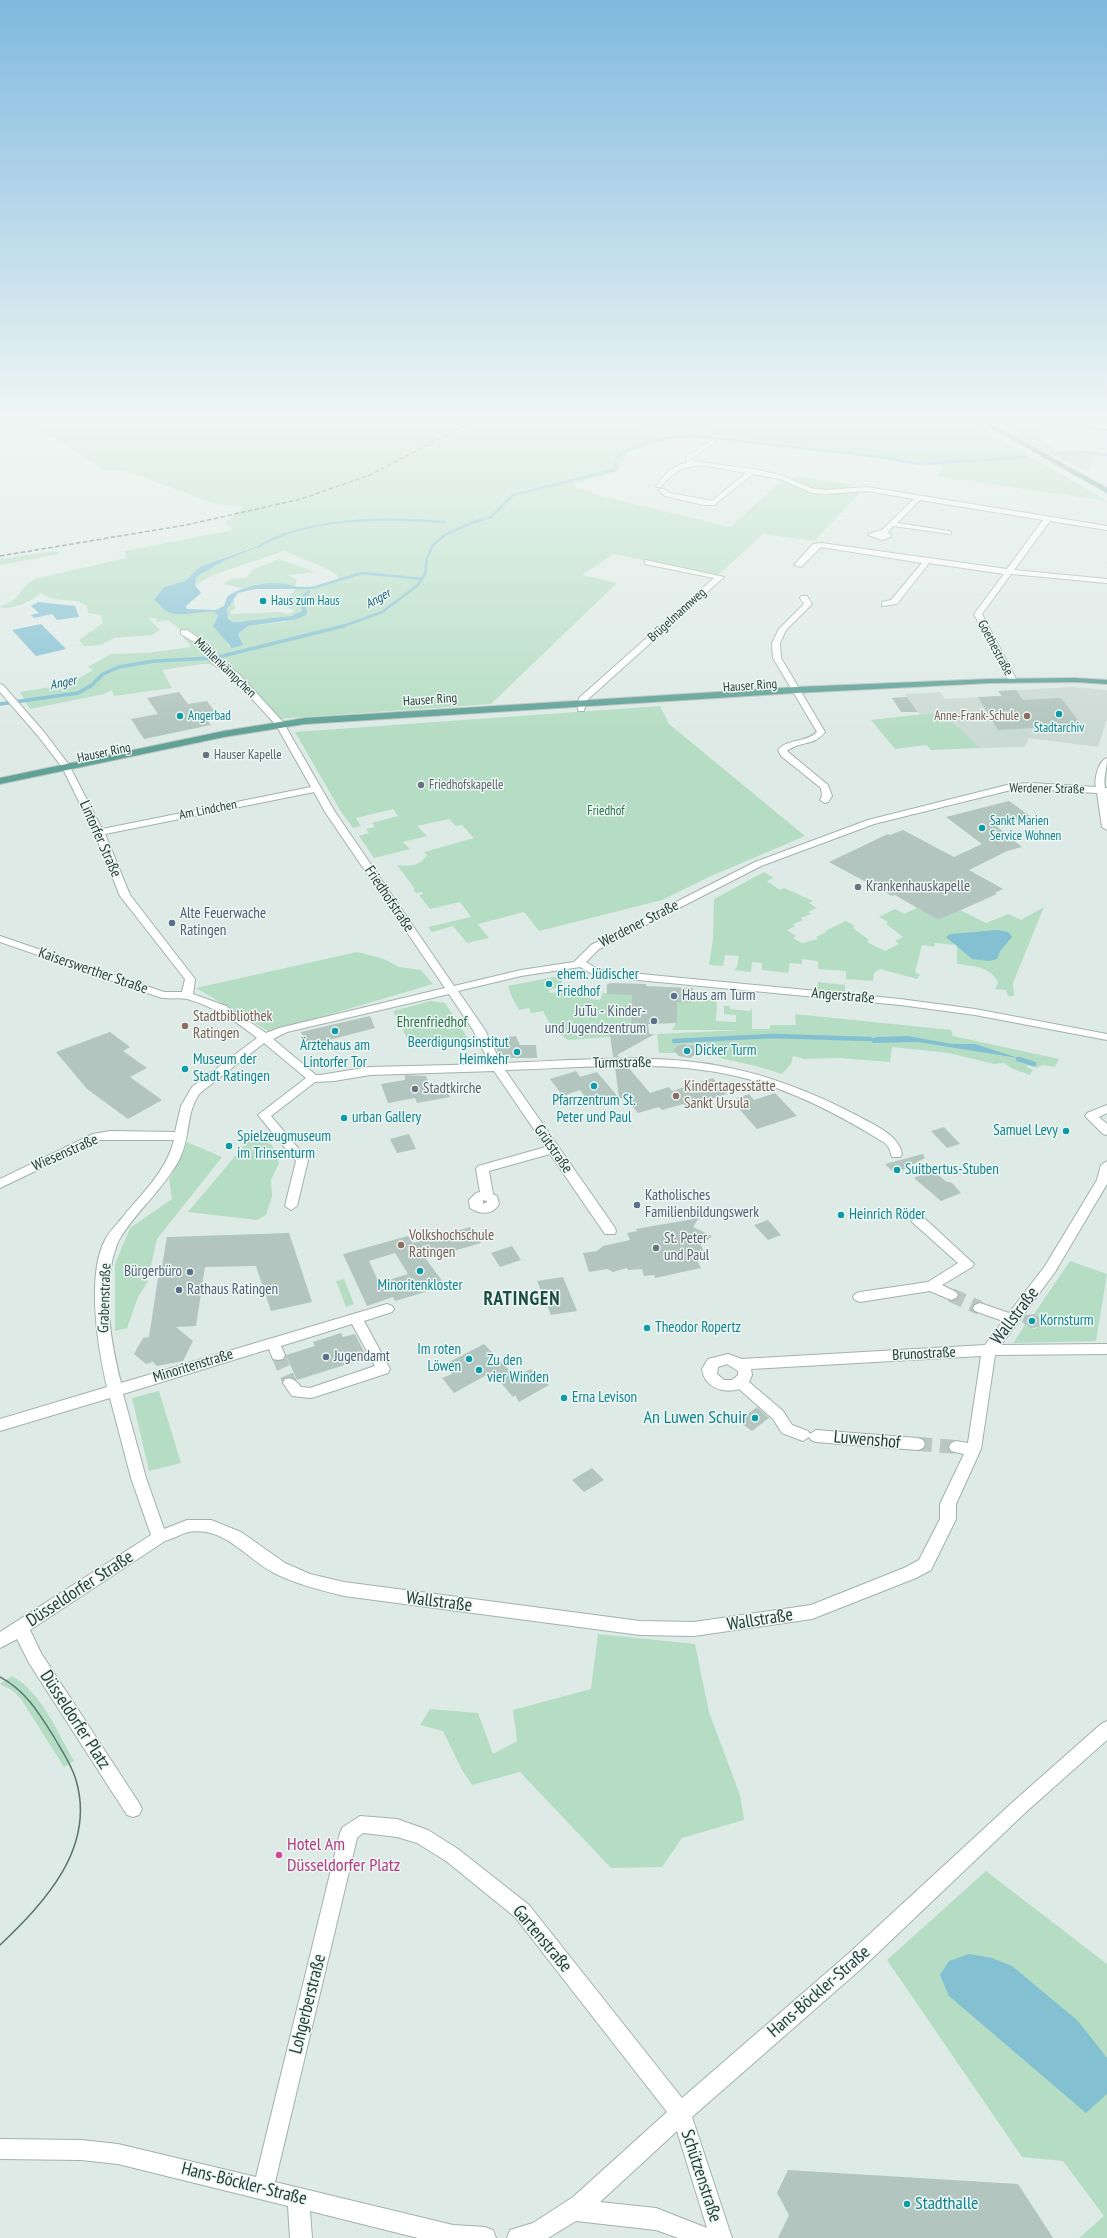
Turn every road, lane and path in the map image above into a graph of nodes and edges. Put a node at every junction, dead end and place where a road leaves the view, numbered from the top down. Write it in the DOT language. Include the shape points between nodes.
graph roads {
  1 [pos="890,525"];
  2 [pos="900,525"];
  3 [pos="1043,525"];
  4 [pos="1092,525"];
  5 [pos="1107,528"];
  6 [pos="883,533"];
  7 [pos="948,533"];
  8 [pos="927,561"];
  9 [pos="648,562"];
  10 [pos="798,565"];
  11 [pos="1009,572"];
  12 [pos="1107,582"];
  13 [pos="804,598"];
  14 [pos="885,604"];
  15 [pos="184,632"];
  16 [pos="1107,677"];
  17 [pos="1075,680"];
  18 [pos="1013,681"];
  19 [pos="1107,682"];
  20 [pos="0,687"];
  21 [pos="798,693"];
  22 [pos="581,706"];
  23 [pos="281,726"];
  24 [pos="1107,761"];
  25 [pos="68,770"];
  26 [pos="0,781"];
  27 [pos="0,788"];
  28 [pos="317,789"];
  29 [pos="1104,790"];
  30 [pos="825,800"];
  31 [pos="1107,827"];
  32 [pos="99,832"];
  33 [pos="0,939"];
  34 [pos="581,963"];
  35 [pos="451,990"];
  36 [pos="187,995"];
  37 [pos="1107,1037"];
  38 [pos="263,1039"];
  39 [pos="497,1067"];
  40 [pos="318,1079"];
  41 [pos="1107,1109"];
  42 [pos="1107,1131"];
  43 [pos="182,1136"];
  44 [pos="552,1149"];
  45 [pos="896,1154"];
  46 [pos="1107,1165"];
  47 [pos="0,1184"];
  48 [pos="487,1196"];
  49 [pos="291,1206"];
  50 [pos="917,1219"];
  51 [pos="610,1231"];
  52 [pos="931,1286"];
  53 [pos="951,1295"];
  54 [pos="860,1297"];
  55 [pos="387,1308"];
  56 [pos="980,1308"];
  57 [pos="356,1318"];
  58 [pos="1012,1319"];
  59 [pos="1107,1349"];
  60 [pos="989,1350"];
  61 [pos="742,1364"];
  62 [pos="290,1383"];
  63 [pos="741,1383"];
  64 [pos="114,1390"];
  65 [pos="0,1425"];
  66 [pos="918,1444"];
  67 [pos="956,1447"];
  68 [pos="974,1449"];
  69 [pos="160,1536"];
  70 [pos="20,1628"];
  71 [pos="0,1641"];
  72 [pos="1107,1729"];
  73 [pos="133,1809"];
  74 [pos="360,1824"];
  75 [pos="681,2113"];
  76 [pos="0,2149"];
  77 [pos="263,2189"];
  78 [pos="298,2198"];
  79 [pos="574,2210"];
  80 [pos="301,2238"];
  81 [pos="485,2238"];
  82 [pos="518,2238"];
  83 [pos="706,2238"];
  84 [pos="721,2238"];
  1 -- 6 [label="street"];
  2 -- 7 [label="street"];
  3 -- 11 [label="street, Goethestraße"];
  4 -- 5 [label="street"];
  8 -- 10 [label="street" via="821,545 816,546"];
  8 -- 11 [label="street"];
  8 -- 14 [label="street" via="894,602"];
  9 -- 22 [label="street, Brügelmannweg" via="720,577 582,700"];
  11 -- 12 [label="street"];
  11 -- 18 [label="street, Goethestraße" via="978,614"];
  13 -- 21 [label="street" via="808,604 782,629 776,643 777,658"];
  15 -- 23 [label="street, Mühlenkämpchen" via="208,648 213,658 235,675"];
  16 -- 17 [label="main road, Hauser Ring"];
  17 -- 18 [label="main road, Hauser Ring"];
  17 -- 19 [label="main road, Hauser Ring"];
  18 -- 21 [label="main road, Hauser Ring"];
  20 -- 25 [label="street, Lintorfer Straße"];
  21 -- 22 [label="main road, Hauser Ring"];
  21 -- 30 [label="street" via="820,732 815,738 782,750 825,787"];
  22 -- 23 [label="main road, Hauser Ring"];
  23 -- 25 [label="main road, Hauser Ring"];
  23 -- 28 [label="street, Friedhofstraße"];
  24 -- 29 [label="street" via="1099,780"];
  25 -- 26 [label="main road, Hauser Ring"];
  25 -- 27 [label="main road, Hauser Ring"];
  25 -- 32 [label="street, Lintorfer Straße"];
  28 -- 32 [label="street, Am Lindchen"];
  28 -- 35 [label="street, Friedhofstraße"];
  29 -- 31 [label="street"];
  29 -- 34 [label="street, Werdener Straße" via="1018,786 819,840 744,870 595,947"];
  32 -- 36 [label="street, Lintorfer Straße" via="125,896 190,979"];
  33 -- 36 [label="street, Kaiserswerther Straße" via="163,995"];
  34 -- 35 [label="street" via="566,968 521,973"];
  34 -- 37 [label="street, Angerstraße" via="596,973 879,999 967,1011"];
  35 -- 38 [label="street" via="283,1030"];
  35 -- 39 [label="street, Friedhofstraße" via="479,1030"];
  36 -- 38 [label="street" via="214,1005"];
  38 -- 40 [label="street"];
  38 -- 43 [label="street, Grabenstraße" via="189,1098 185,1106"];
  39 -- 40 [label="street, Turmstraße" via="370,1071"];
  39 -- 44 [label="street, Grütstraße"];
  39 -- 45 [label="street, Turmstraße" via="658,1063 698,1066 745,1074 807,1095 889,1140 895,1147"];
  40 -- 49 [label="street" via="264,1114 302,1160"];
  41 -- 42 [label="street" via="1091,1116"];
  43 -- 47 [label="street, Wiesenstraße" via="97,1137"];
  43 -- 64 [label="street, Grabenstraße" via="174,1158 120,1228 111,1241 106,1256 104,1338"];
  44 -- 48 [label="street" via="482,1169"];
  44 -- 51 [label="street, Grütstraße"];
  46 -- 58 [label="street, Wallstraße" via="1104,1180 1084,1215 1050,1269"];
  50 -- 52 [label="street" via="967,1264"];
  52 -- 53 [label="street"];
  52 -- 54 [label="street"];
  55 -- 57 [label="street, Minoritenstraße"];
  56 -- 58 [label="street"];
  57 -- 62 [label="street" via="383,1369 310,1394 297,1392"];
  57 -- 64 [label="street, Minoritenstraße" via="276,1349"];
  58 -- 60 [label="street, Wallstraße"];
  59 -- 60 [label="street, Brunostraße"];
  60 -- 61 [label="street, Brunostraße"];
  60 -- 68 [label="street, Wallstraße"];
  61 -- 63 [label="street" via="746,1377"];
  61 -- 63 [label="street" via="735,1360 720,1360 713,1363 709,1369 710,1376 721,1385 735,1386"];
  63 -- 66 [label="street, Luwenshof" via="778,1415 787,1429 809,1436"];
  64 -- 65 [label="street, Minoritenstraße"];
  64 -- 69 [label="street, Grabenstraße" via="134,1465"];
  67 -- 68 [label="street"];
  68 -- 69 [label="street, Wallstraße" via="948,1504 948,1519 925,1565 812,1612 694,1630 628,1627 344,1589 308,1580 279,1568 236,1536 211,1526 187,1526"];
  69 -- 70 [label="street, Düsseldorfer Straße"];
  70 -- 71 [label="street, Düsseldorfer Straße"];
  70 -- 73 [label="street, Düsseldorfer Platz" via="35,1658"];
  72 -- 75 [label="street, Hans-Böckler-Straße" via="1046,1781 879,1940"];
  74 -- 75 [label="street, Gartenstraße" via="397,1828 422,1836 452,1855 522,1912"];
  74 -- 77 [label="street, Lohgerberstraße" via="349,1833"];
  75 -- 79 [label="street, Hans-Böckler-Straße"];
  75 -- 84 [label="street, Schützenstraße"];
  76 -- 77 [label="street, Hans-Böckler-Straße" via="81,2150 118,2154"];
  77 -- 78 [label="street, Hans-Böckler-Straße"];
  78 -- 80 [label="street"];
  78 -- 81 [label="street, Hans-Böckler-Straße" via="454,2236"];
  79 -- 82 [label="street, Hans-Böckler-Straße" via="527,2237"];
  79 -- 83 [label="street, Schützenstraße" via="656,2219"];
}
